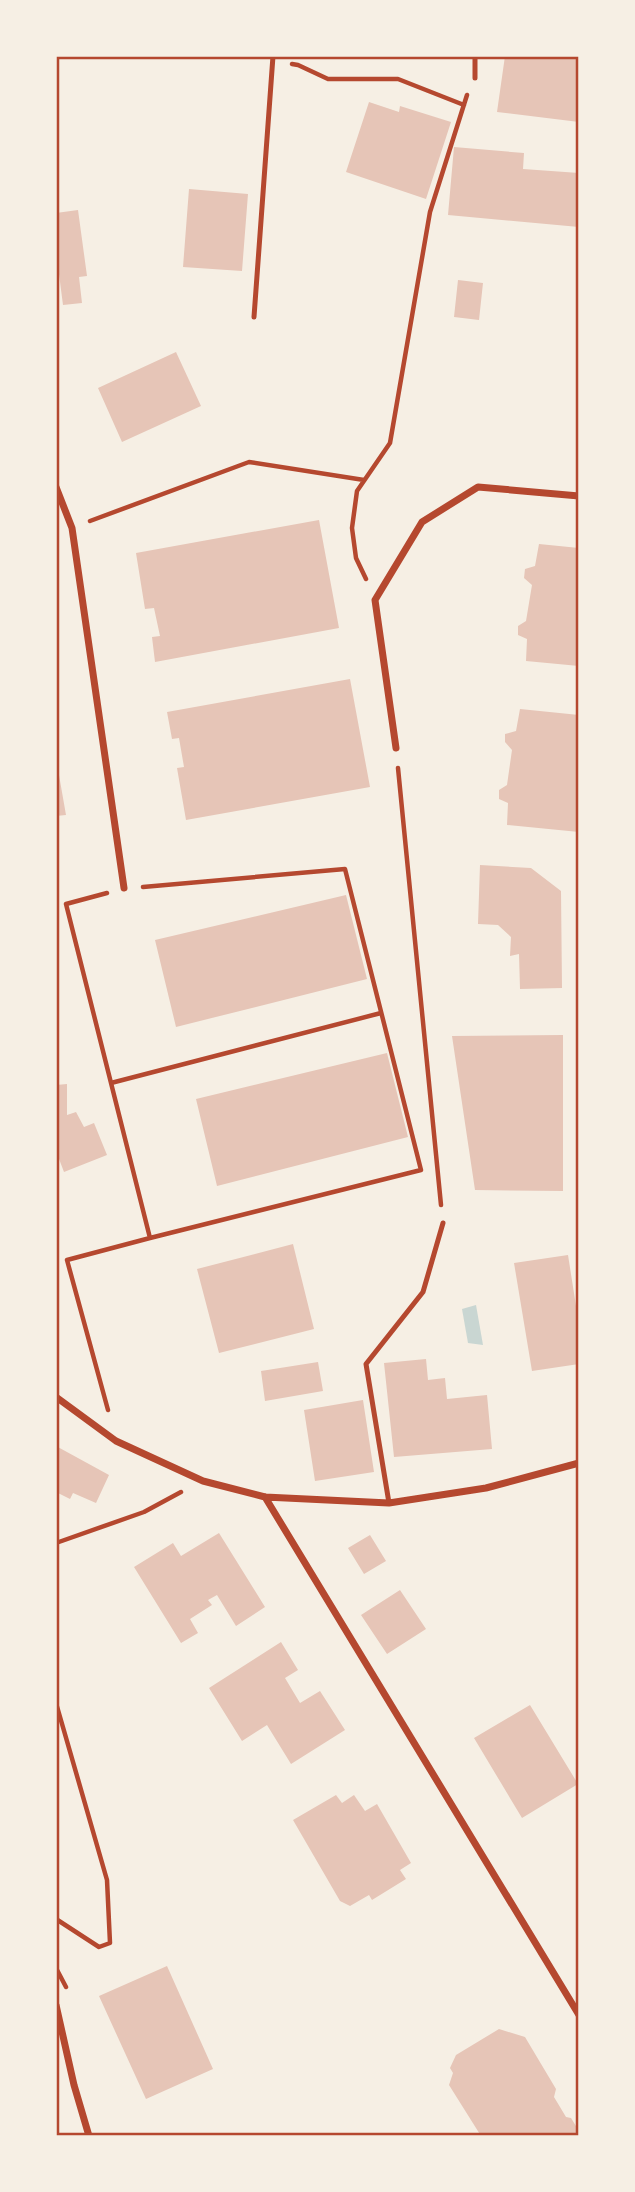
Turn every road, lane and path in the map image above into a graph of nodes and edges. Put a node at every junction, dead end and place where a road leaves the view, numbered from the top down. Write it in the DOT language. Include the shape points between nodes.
graph roads {
  1 [pos="273,56"];
  2 [pos="475,56"];
  3 [pos="273,63"];
  4 [pos="475,74"];
  5 [pos="464,104"];
  6 [pos="254,317"];
  7 [pos="364,480"];
  8 [pos="56,487"];
  9 [pos="579,496"];
  10 [pos="72,528"];
  11 [pos="375,600"];
  12 [pos="396,748"];
  13 [pos="124,888"];
  14 [pos="381,1013"];
  15 [pos="111,1083"];
  16 [pos="443,1223"];
  17 [pos="150,1238"];
  18 [pos="56,1398"];
  19 [pos="116,1441"];
  20 [pos="579,1463"];
  21 [pos="203,1481"];
  22 [pos="265,1497"];
  23 [pos="389,1503"];
  24 [pos="56,1543"];
  25 [pos="56,1703"];
  26 [pos="56,1919"];
  27 [pos="56,1968"];
  28 [pos="70,1994"];
  29 [pos="57,2009"];
  30 [pos="579,2015"];
  31 [pos="89,2136"];
  1 -- 3 [label="lane"];
  2 -- 4 [label="lane"];
  3 -- 5 [label="path" via="298,65 328,79 398,79"];
  3 -- 6 [label="lane"];
  4 -- 5 [label="path"];
  5 -- 7 [label="path" via="430,212 390,443"];
  7 -- 10 [label="path" via="249,463"];
  7 -- 11 [label="path" via="357,491 352,528 356,558"];
  8 -- 10 [label="street"];
  9 -- 11 [label="street" via="478,487 422,522"];
  10 -- 13 [label="street"];
  11 -- 12 [label="street"];
  12 -- 16 [label="path"];
  13 -- 14 [label="path" via="345,869"];
  13 -- 15 [label="path" via="66,904"];
  14 -- 15 [label="path"];
  14 -- 17 [label="path" via="421,1170"];
  15 -- 17 [label="path"];
  16 -- 23 [label="lane" via="423,1292 366,1364"];
  17 -- 19 [label="path" via="67,1260"];
  18 -- 19 [label="street"];
  19 -- 21 [label="street"];
  20 -- 23 [label="street" via="486,1488"];
  21 -- 22 [label="street"];
  21 -- 24 [label="path" via="144,1512"];
  22 -- 23 [label="street"];
  22 -- 30 [label="street"];
  25 -- 26 [label="path" via="107,1880 110,1943 99,1947"];
  27 -- 28 [label="path"];
  29 -- 31 [label="street"];
}
